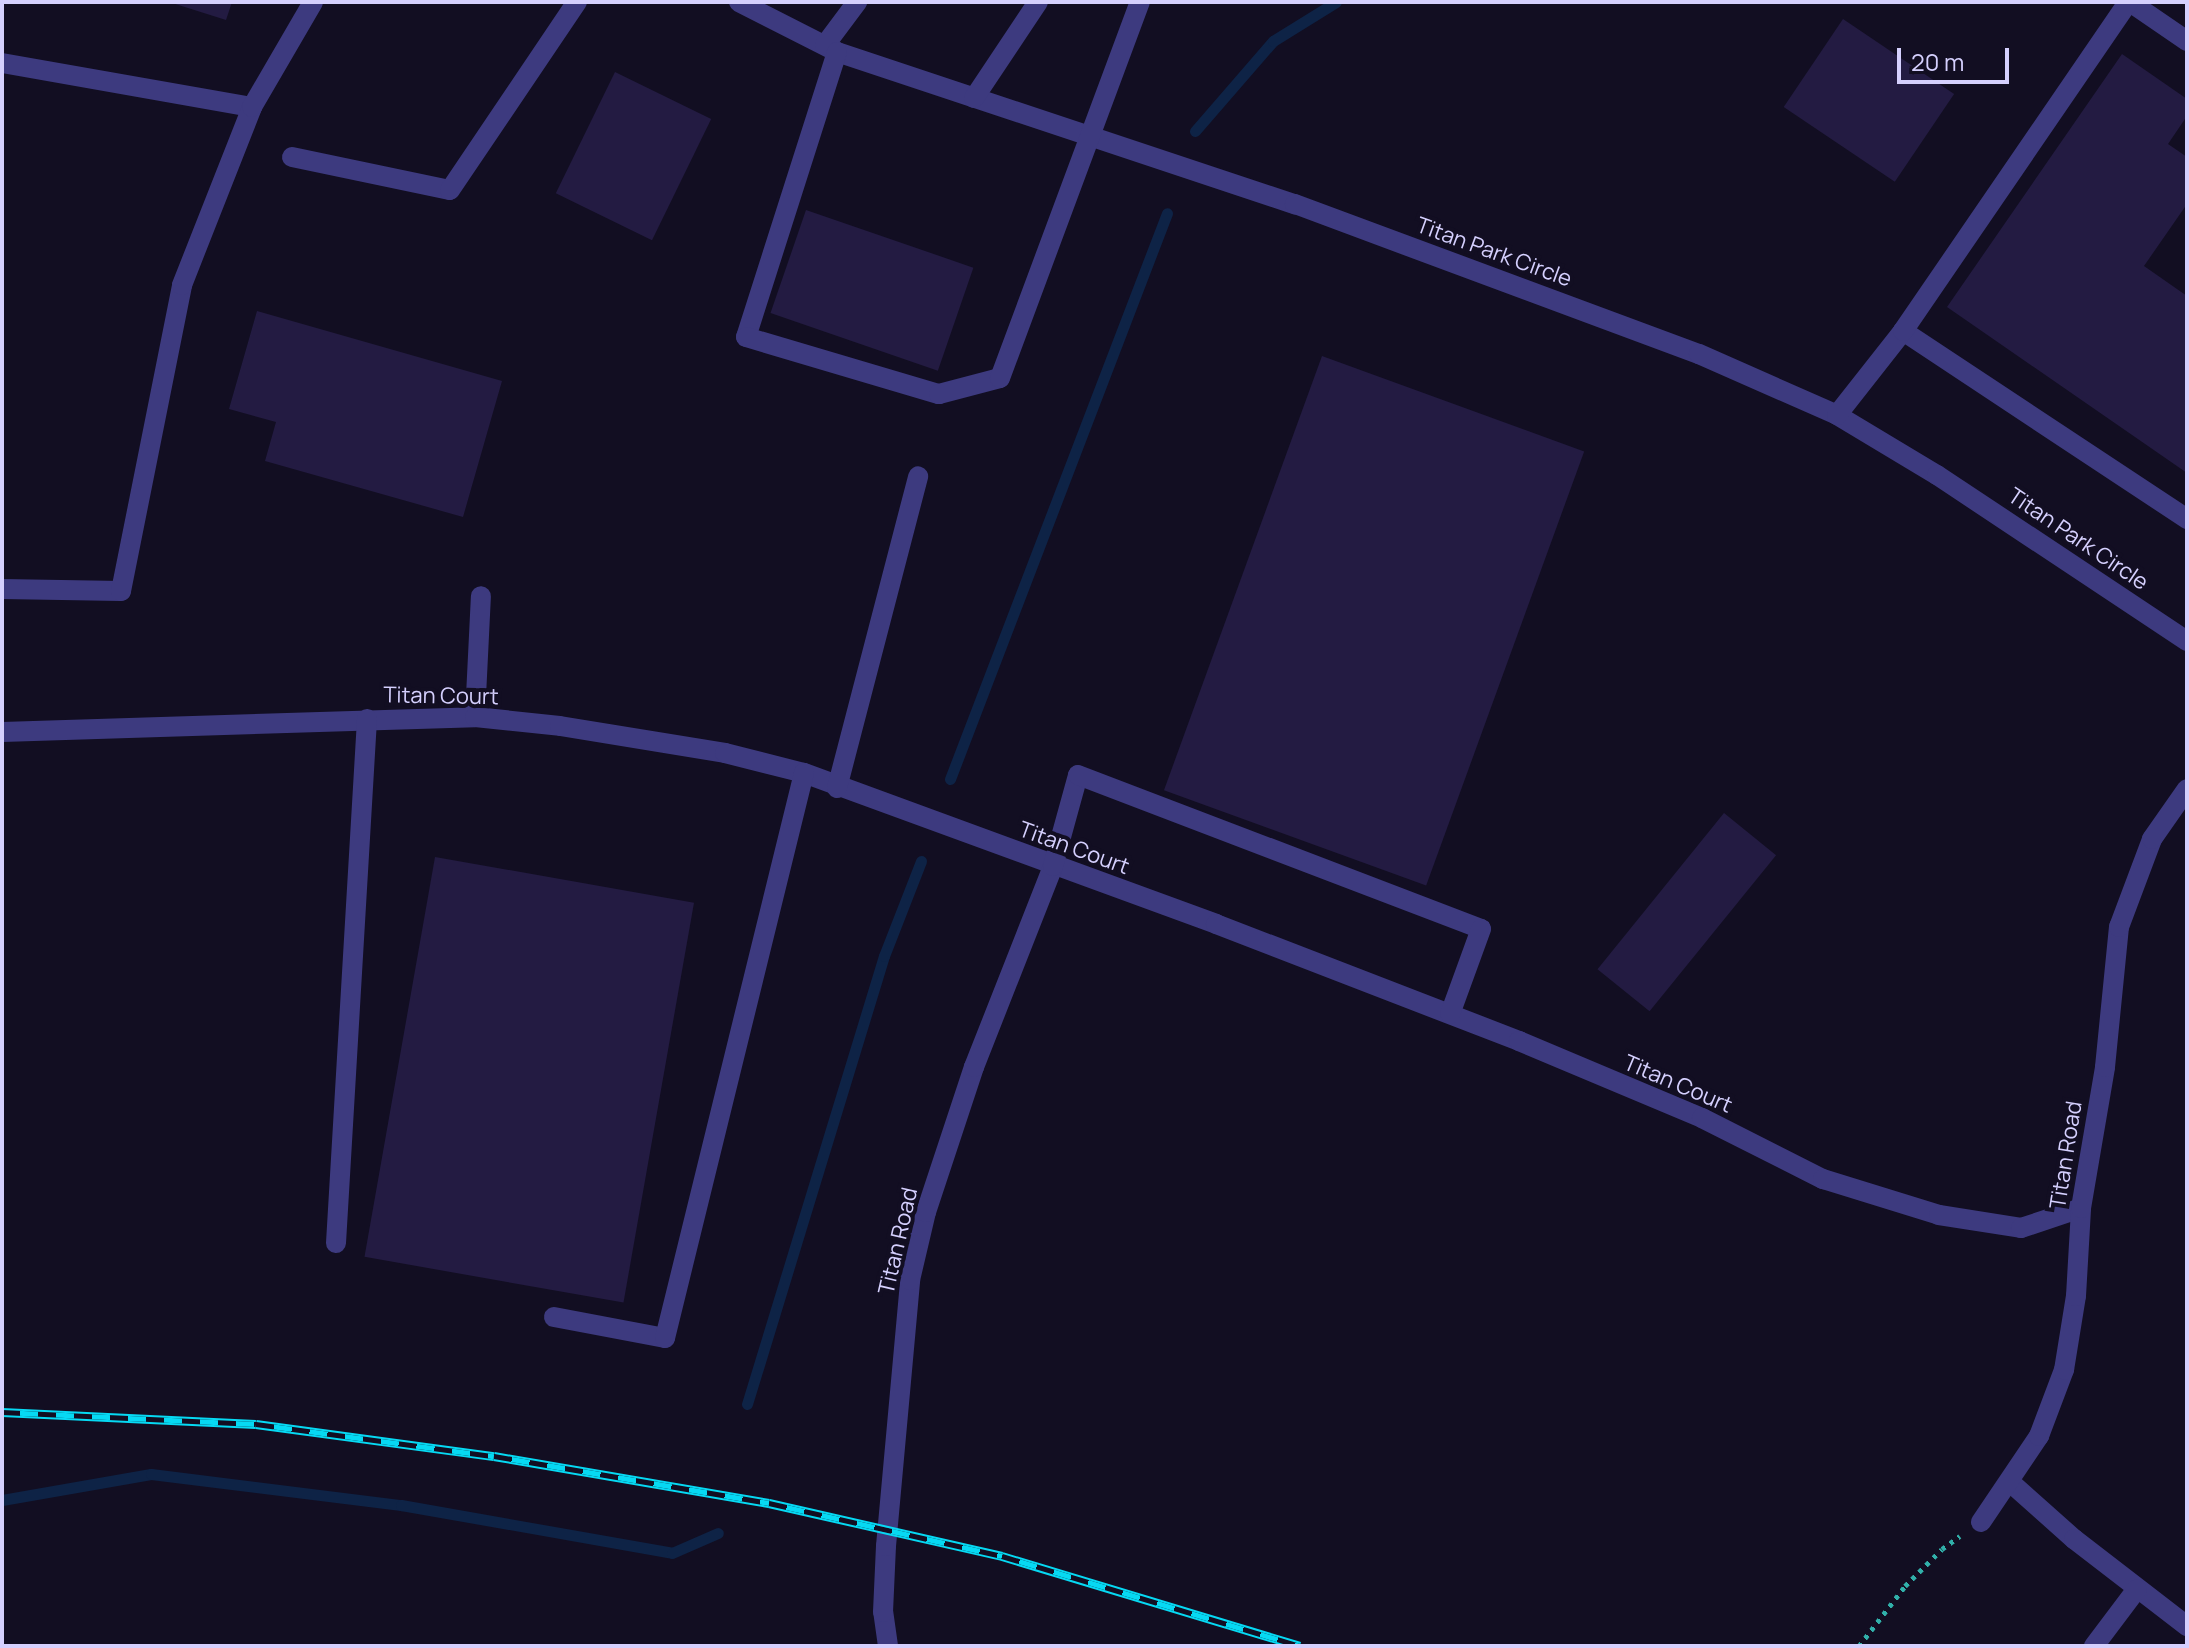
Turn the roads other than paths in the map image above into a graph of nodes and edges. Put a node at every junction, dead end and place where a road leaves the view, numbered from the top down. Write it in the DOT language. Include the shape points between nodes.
graph roads {
  1 [pos="313,2"];
  2 [pos="577,2"];
  3 [pos="739,2"];
  4 [pos="857,2"];
  5 [pos="1038,2"];
  6 [pos="1140,2"];
  7 [pos="2129,2"];
  8 [pos="2187,41"];
  9 [pos="831,49"];
  10 [pos="2,63"];
  11 [pos="974,98"];
  12 [pos="252,107"];
  13 [pos="1089,136"];
  14 [pos="292,157"];
  15 [pos="1903,331"];
  16 [pos="1837,415"];
  17 [pos="918,476"];
  18 [pos="2187,519"];
  19 [pos="2,589"];
  20 [pos="481,596"];
  21 [pos="2187,641"];
  22 [pos="475,717"];
  23 [pos="367,719"];
  24 [pos="2,732"];
  25 [pos="804,773"];
  26 [pos="837,788"];
  27 [pos="2187,789"];
  28 [pos="1053,866"];
  29 [pos="1450,1014"];
  30 [pos="2081,1208"];
  31 [pos="336,1243"];
  32 [pos="554,1317"];
  33 [pos="2010,1482"];
  34 [pos="1981,1522"];
  35 [pos="2137,1589"];
  36 [pos="2187,1626"];
  37 [pos="888,1646"];
  38 [pos="2094,1646"];
  1 -- 12 [label="street"];
  2 -- 14 [label="street" via="450,190"];
  3 -- 9 [label="street, Titan Park Circle"];
  4 -- 9 [label="street"];
  5 -- 11 [label="street"];
  6 -- 13 [label="street"];
  7 -- 8 [label="street"];
  7 -- 15 [label="street"];
  9 -- 11 [label="street, Titan Park Circle"];
  9 -- 13 [label="street" via="746,337 939,394 1000,378"];
  10 -- 12 [label="street"];
  11 -- 13 [label="street, Titan Park Circle"];
  12 -- 19 [label="street" via="182,285 121,591"];
  13 -- 16 [label="street, Titan Park Circle" via="1295,204 1669,343"];
  15 -- 16 [label="street"];
  15 -- 18 [label="street"];
  16 -- 21 [label="street, Titan Park Circle"];
  17 -- 26 [label="street"];
  20 -- 22 [label="street"];
  22 -- 23 [label="street, Titan Court"];
  22 -- 25 [label="street, Titan Court" via="646,739"];
  23 -- 24 [label="street, Titan Court"];
  23 -- 31 [label="street"];
  25 -- 26 [label="street, Titan Court"];
  25 -- 32 [label="street" via="665,1338"];
  26 -- 28 [label="street, Titan Court"];
  27 -- 30 [label="street, Titan Road" via="2152,839 2119,927 2105,1067"];
  28 -- 29 [label="street, Titan Court"];
  28 -- 29 [label="street, Titan Road" via="1078,775 1481,929"];
  28 -- 37 [label="street, Titan Road" via="974,1067 926,1212 910,1280 886,1546 883,1612"];
  29 -- 30 [label="street, Titan Court" via="1702,1118 1823,1179 1924,1211 2021,1228"];
  30 -- 33 [label="street, Titan Road" via="2076,1296 2064,1370 2039,1436"];
  33 -- 34 [label="street, Titan Road"];
  33 -- 35 [label="street"];
  35 -- 36 [label="street"];
  35 -- 38 [label="street"];
}
